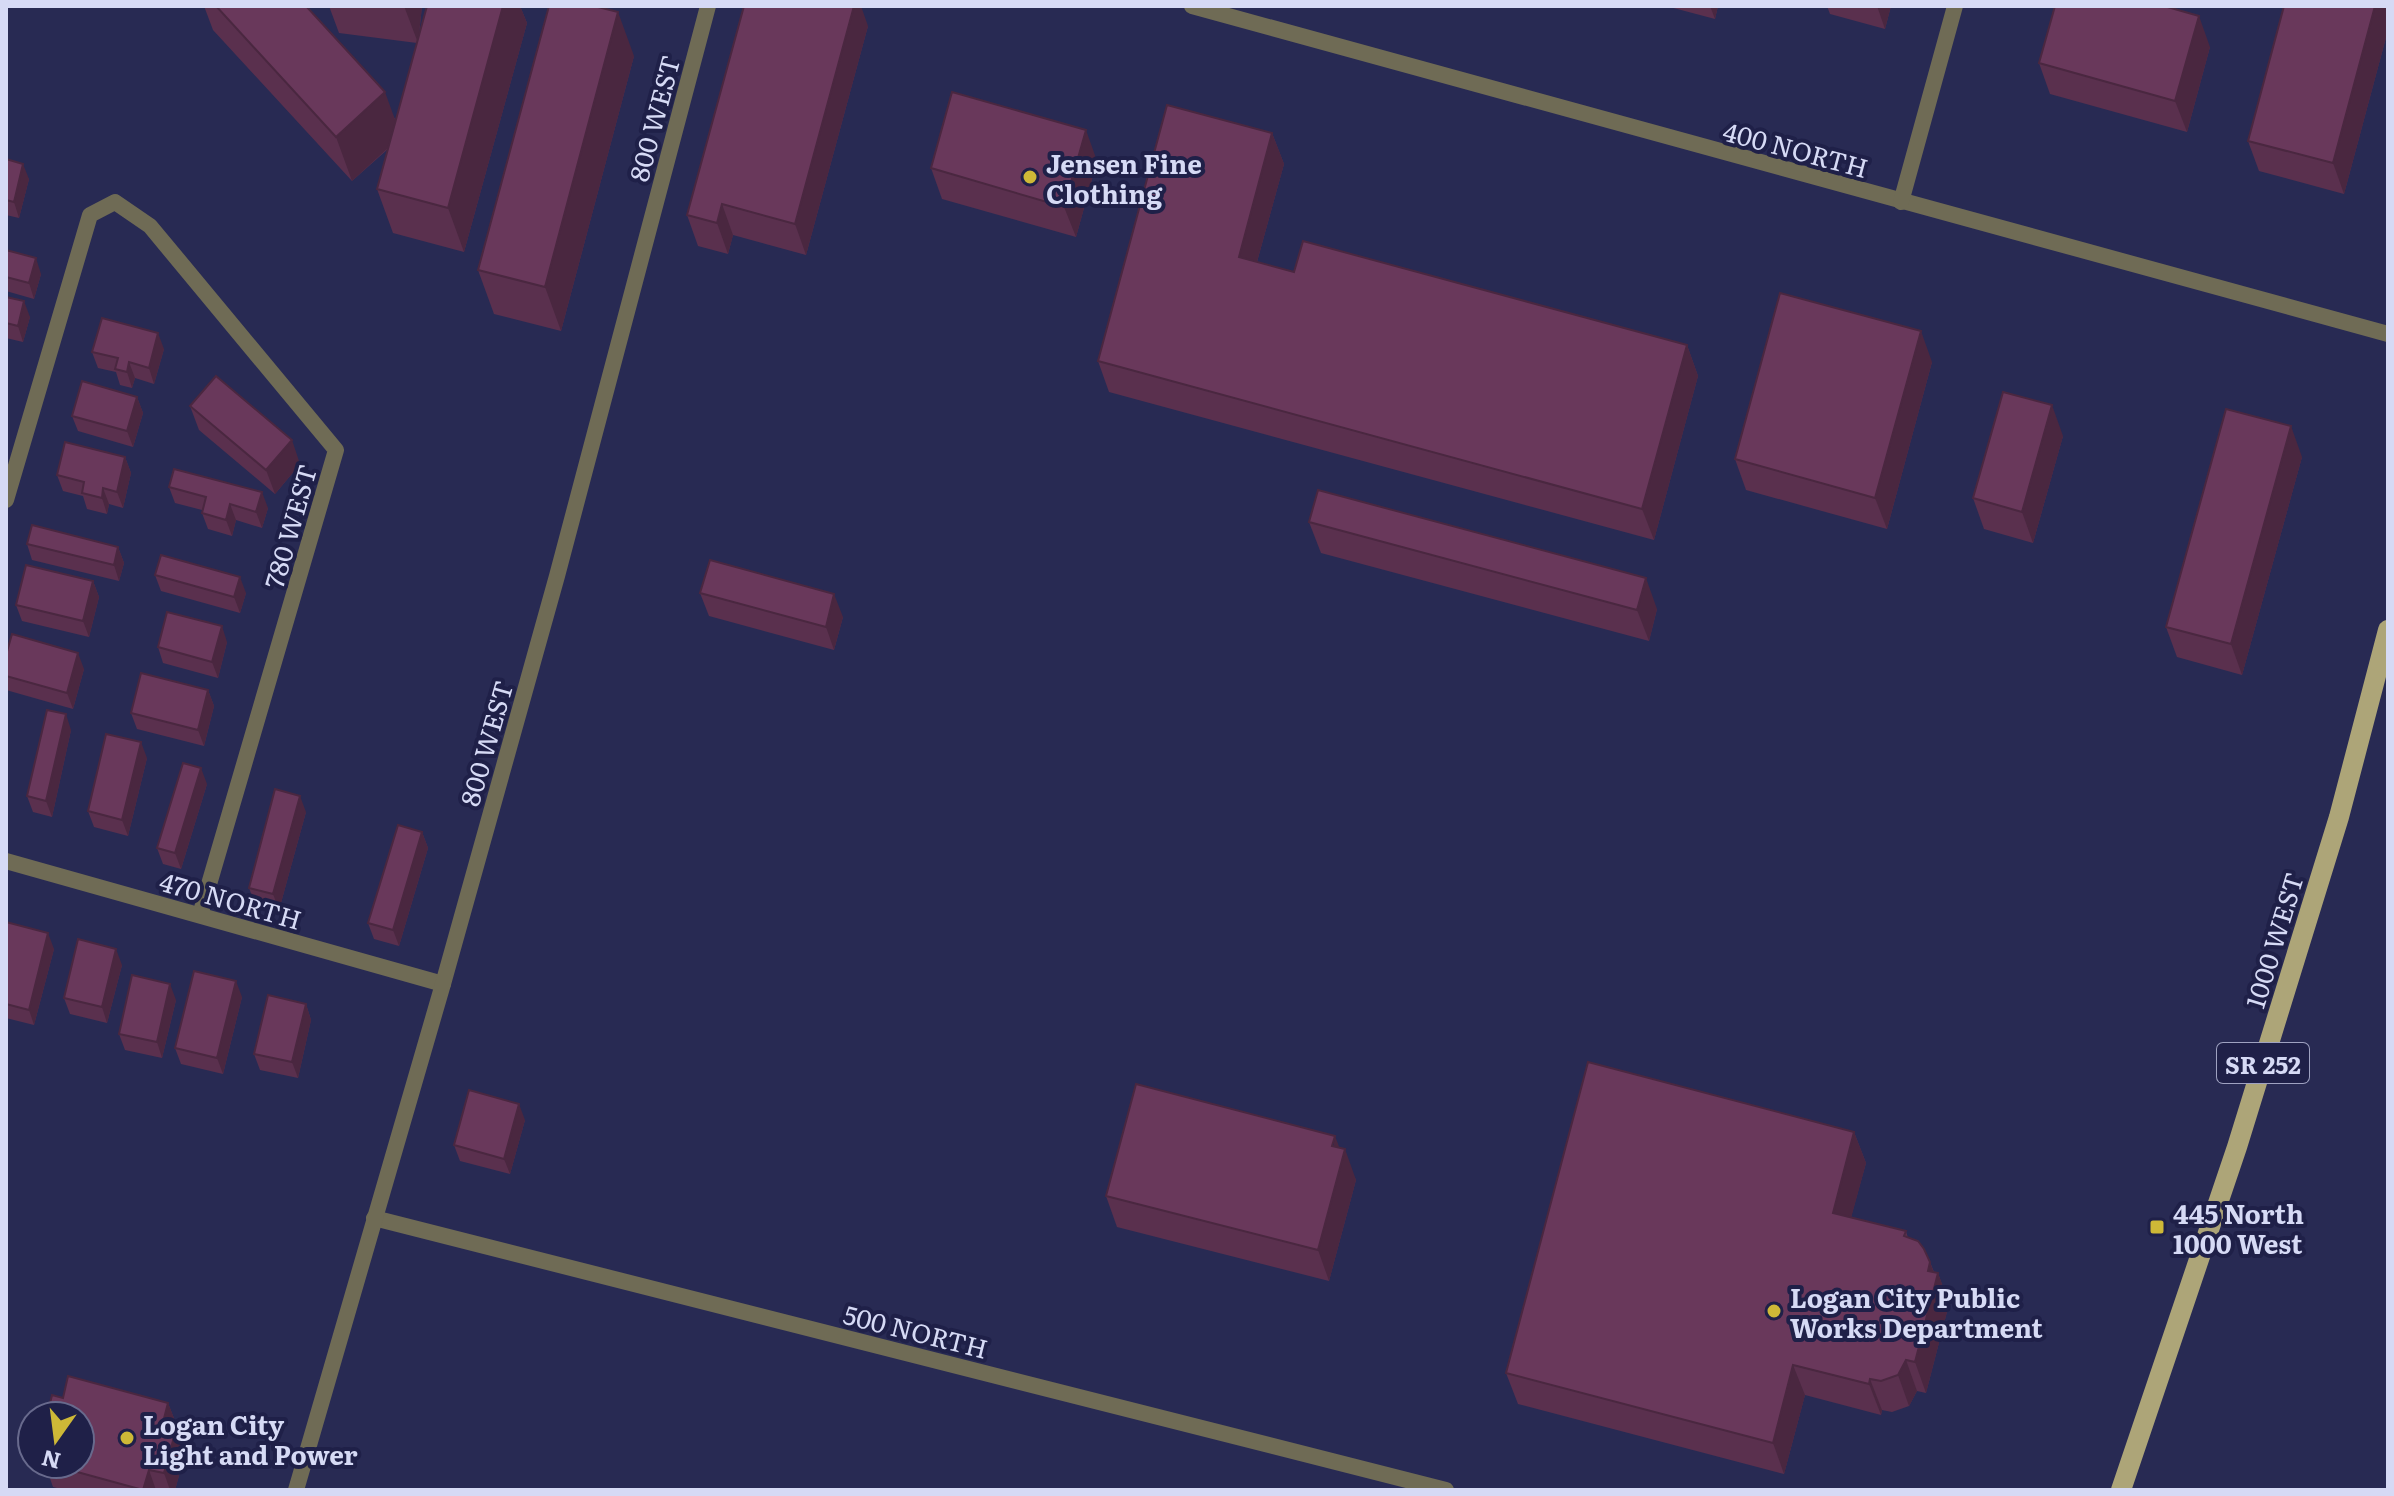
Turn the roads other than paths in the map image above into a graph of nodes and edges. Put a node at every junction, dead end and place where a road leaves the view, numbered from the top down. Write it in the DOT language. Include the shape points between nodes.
graph roads {
  1 [pos="708,6"];
  2 [pos="1192,6"];
  3 [pos="1955,6"];
  4 [pos="1901,202"];
  5 [pos="2388,334"];
  6 [pos="6,500"];
  7 [pos="2388,630"];
  8 [pos="6,861"];
  9 [pos="200,915"];
  10 [pos="443,984"];
  11 [pos="374,1218"];
  12 [pos="296,1490"];
  13 [pos="1446,1490"];
  14 [pos="2121,1490"];
  1 -- 10 [label="street, 800 WEST"];
  2 -- 4 [label="street, 400 NORTH"];
  3 -- 4 [label="street"];
  4 -- 5 [label="street, 400 NORTH"];
  6 -- 9 [label="street, 780 WEST" via="90,215 115,202 150,226 336,450"];
  7 -- 14 [label="main road, 1000 WEST / SR 252" via="2339,817 2237,1147"];
  8 -- 9 [label="street, 470 NORTH"];
  9 -- 10 [label="street, 470 NORTH"];
  10 -- 11 [label="street, 800 WEST"];
  11 -- 12 [label="street, 800 WEST"];
  11 -- 13 [label="street, 500 NORTH"];
}
